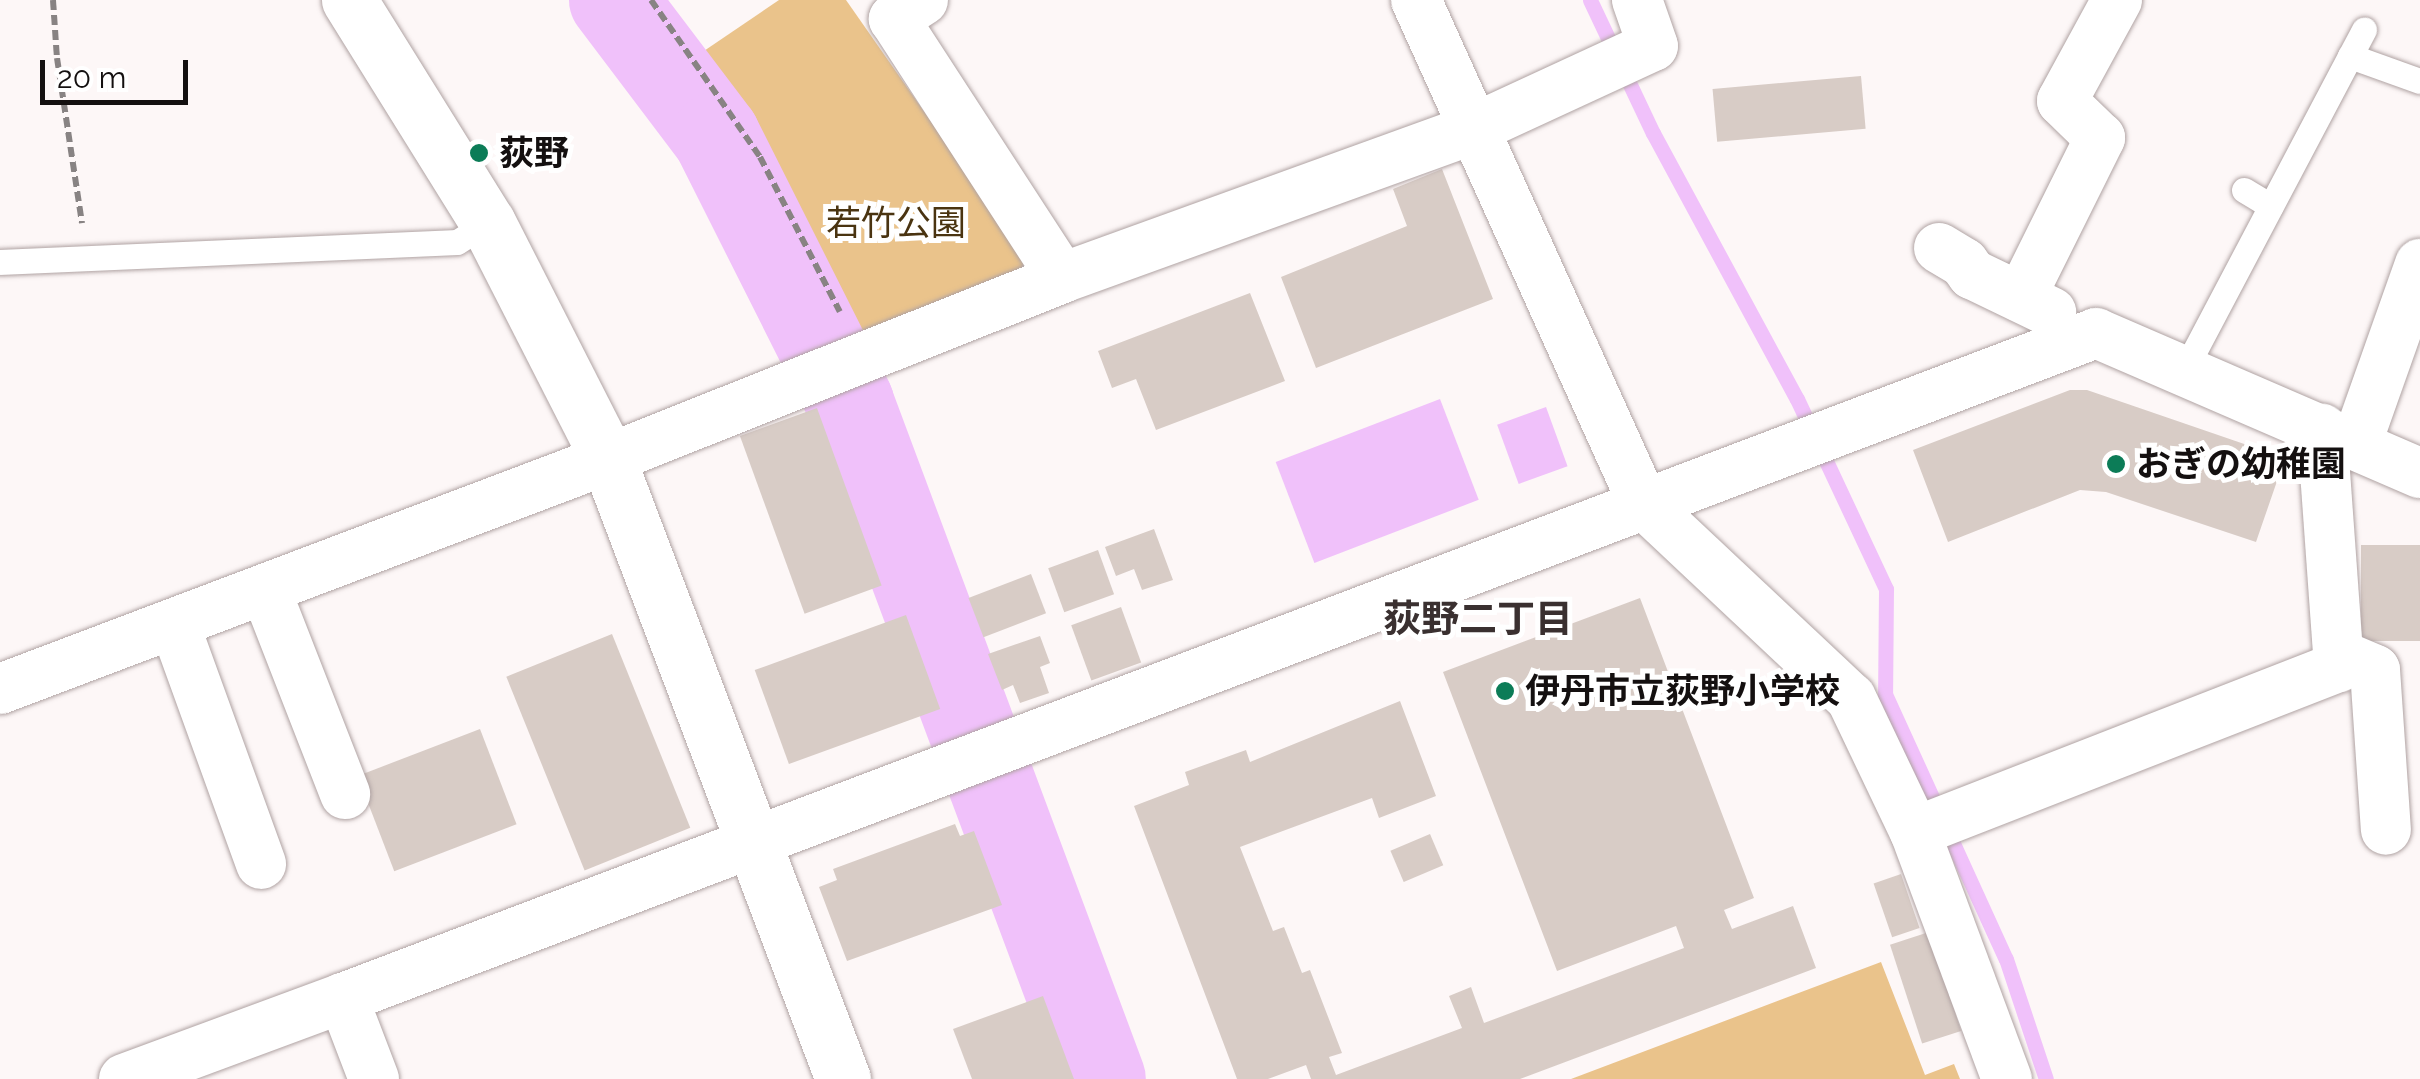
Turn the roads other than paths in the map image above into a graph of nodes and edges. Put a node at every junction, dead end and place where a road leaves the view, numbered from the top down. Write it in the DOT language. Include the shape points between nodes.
graph roads {
  1 [pos="348,0"];
  2 [pos="1416,0"];
  3 [pos="1637,0"];
  4 [pos="2117,0"];
  5 [pos="899,6"];
  6 [pos="2364,30"];
  7 [pos="2350,56"];
  8 [pos="2420,81"];
  9 [pos="1473,129"];
  10 [pos="2244,190"];
  11 [pos="2271,206"];
  12 [pos="488,223"];
  13 [pos="1940,248"];
  14 [pos="0,262"];
  15 [pos="2420,264"];
  16 [pos="1062,278"];
  17 [pos="2020,297"];
  18 [pos="2096,334"];
  19 [pos="2186,369"];
  20 [pos="2340,436"];
  21 [pos="608,460"];
  22 [pos="2420,473"];
  23 [pos="1643,502"];
  24 [pos="266,591"];
  25 [pos="175,626"];
  26 [pos="2340,655"];
  27 [pos="0,689"];
  28 [pos="345,794"];
  29 [pos="2386,830"];
  30 [pos="1915,832"];
  31 [pos="754,846"];
  32 [pos="261,864"];
  33 [pos="343,998"];
  34 [pos="124,1079"];
  35 [pos="374,1079"];
  36 [pos="843,1079"];
  37 [pos="2007,1079"];
  1 -- 12 [label="street"];
  2 -- 9 [label="street"];
  3 -- 9 [label="street" via="1652,46"];
  4 -- 17 [label="street" via="2048,92 2100,138"];
  5 -- 16 [label="street"];
  6 -- 7 [label="lane"];
  7 -- 8 [label="lane"];
  7 -- 11 [label="lane"];
  9 -- 16 [label="street"];
  9 -- 23 [label="street"];
  10 -- 11 [label="lane"];
  11 -- 19 [label="lane"];
  12 -- 14 [label="lane" via="458,242"];
  12 -- 21 [label="street"];
  13 -- 17 [label="street" via="1972,274"];
  15 -- 20 [label="street"];
  16 -- 21 [label="street"];
  17 -- 18 [label="street"];
  18 -- 19 [label="street"];
  18 -- 23 [label="street"];
  19 -- 20 [label="street"];
  20 -- 22 [label="street"];
  20 -- 26 [label="street"];
  21 -- 24 [label="street"];
  21 -- 31 [label="street"];
  23 -- 30 [label="street" via="1851,698"];
  23 -- 31 [label="street"];
  24 -- 25 [label="street"];
  24 -- 28 [label="street"];
  25 -- 27 [label="street"];
  25 -- 32 [label="street"];
  26 -- 29 [label="street" via="2375,670"];
  26 -- 30 [label="street" via="2339,668"];
  30 -- 37 [label="street"];
  31 -- 33 [label="street"];
  31 -- 36 [label="street"];
  33 -- 34 [label="street"];
  33 -- 35 [label="street"];
}
